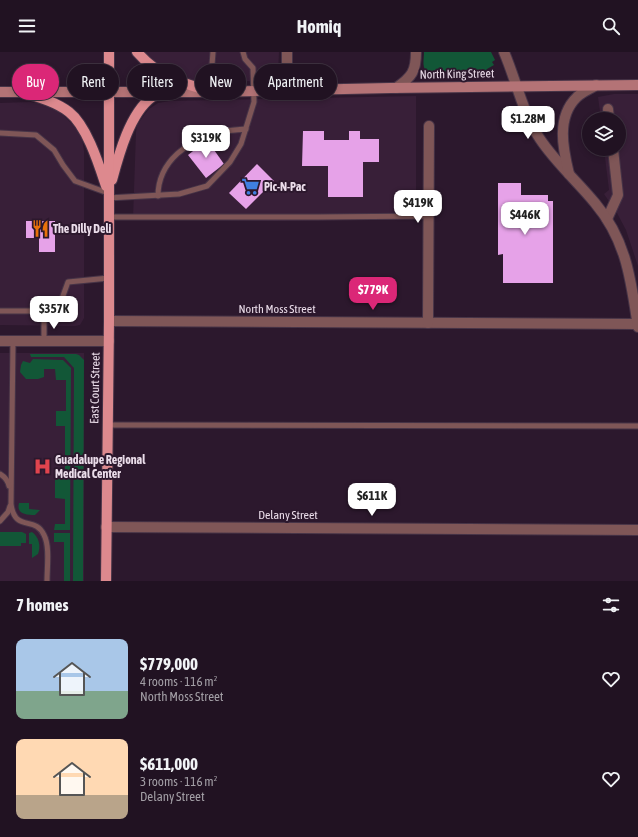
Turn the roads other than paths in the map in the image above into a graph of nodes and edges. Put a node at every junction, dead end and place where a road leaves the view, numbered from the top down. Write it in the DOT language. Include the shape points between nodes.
graph roads {
  1 [pos="109,52"];
  2 [pos="137,52"];
  3 [pos="212,52"];
  4 [pos="243,52"];
  5 [pos="287,52"];
  6 [pos="416,52"];
  7 [pos="504,52"];
  8 [pos="109,64"];
  9 [pos="212,64"];
  10 [pos="287,64"];
  11 [pos="254,68"];
  12 [pos="596,85"];
  13 [pos="638,85"];
  14 [pos="195,86"];
  15 [pos="517,86"];
  16 [pos="396,88"];
  17 [pos="337,89"];
  18 [pos="246,91"];
  19 [pos="254,91"];
  20 [pos="0,92"];
  21 [pos="12,92"];
  22 [pos="46,100"];
  23 [pos="109,100"];
  24 [pos="149,100"];
  25 [pos="254,100"];
  26 [pos="429,126"];
  27 [pos="246,129"];
  28 [pos="0,133"];
  29 [pos="613,156"];
  30 [pos="569,176"];
  31 [pos="108,196"];
  32 [pos="158,196"];
  33 [pos="429,216"];
  34 [pos="108,217"];
  35 [pos="607,219"];
  36 [pos="109,278"];
  37 [pos="634,284"];
  38 [pos="0,311"];
  39 [pos="44,311"];
  40 [pos="109,321"];
  41 [pos="428,323"];
  42 [pos="638,326"];
  43 [pos="0,340"];
  44 [pos="13,341"];
  45 [pos="44,341"];
  46 [pos="109,341"];
  47 [pos="108,425"];
  48 [pos="638,426"];
  49 [pos="0,474"];
  50 [pos="10,491"];
  51 [pos="11,504"];
  52 [pos="0,521"];
  53 [pos="106,527"];
  54 [pos="638,530"];
  55 [pos="47,581"];
  56 [pos="106,581"];
  1 -- 8 [label="main road, East Court Street"];
  2 -- 14 [label="main road" via="158,72"];
  3 -- 9 [label="lane"];
  4 -- 11 [label="lane" via="245,59"];
  5 -- 10 [label="street"];
  6 -- 16 [label="street" via="414,70 406,81"];
  7 -- 15 [label="street"];
  12 -- 13 [label="main road, North King Street"];
  12 -- 15 [label="main road, North King Street"];
  12 -- 30 [label="street" via="577,97 565,116 562,144"];
  15 -- 16 [label="main road, North King Street"];
  15 -- 30 [label="street" via="539,138"];
  16 -- 17 [label="main road, North King Street"];
  18 -- 19 [label="main road, North King Street"];
  20 -- 21 [label="main road, North King Street"];
  22 -- 31 [label="main road" via="69,112 83,129"];
  23 -- 31 [label="main road, East Court Street"];
  24 -- 31 [label="main road" via="132,124 123,144"];
  25 -- 27 [label="lane"];
  26 -- 33 [label="street"];
  27 -- 32 [label="lane" via="241,144 230,162 207,186 179,194"];
  27 -- 32 [label="lane" via="221,132 197,139 174,156 158,184"];
  28 -- 31 [label="lane" via="36,135 54,150 76,181"];
  29 -- 35 [label="street" via="618,195"];
  30 -- 35 [label="street"];
  31 -- 32 [label="lane"];
  31 -- 34 [label="main road, East Court Street"];
  33 -- 34 [label="lane"];
  33 -- 41 [label="street"];
  34 -- 36 [label="main road, East Court Street"];
  35 -- 37 [label="street" via="619,239"];
  36 -- 39 [label="lane" via="68,282 60,304"];
  36 -- 40 [label="main road, East Court Street"];
  37 -- 42 [label="street"];
  38 -- 39 [label="lane"];
  39 -- 45 [label="lane"];
  40 -- 41 [label="street, North Moss Street"];
  40 -- 46 [label="main road, East Court Street"];
  41 -- 42 [label="street, North Moss Street"];
  43 -- 44 [label="street"];
  44 -- 45 [label="street"];
  44 -- 50 [label="lane"];
  45 -- 46 [label="street"];
  46 -- 47 [label="main road, East Court Street"];
  47 -- 48 [label="lane"];
  47 -- 53 [label="main road, East Court Street"];
  49 -- 50 [label="lane" via="8,482"];
  50 -- 51 [label="lane"];
  51 -- 52 [label="lane"];
  51 -- 55 [label="lane" via="16,519 33,525 44,533 47,542"];
  53 -- 54 [label="street, Delany Street"];
  53 -- 56 [label="main road, East Court Street"];
}
